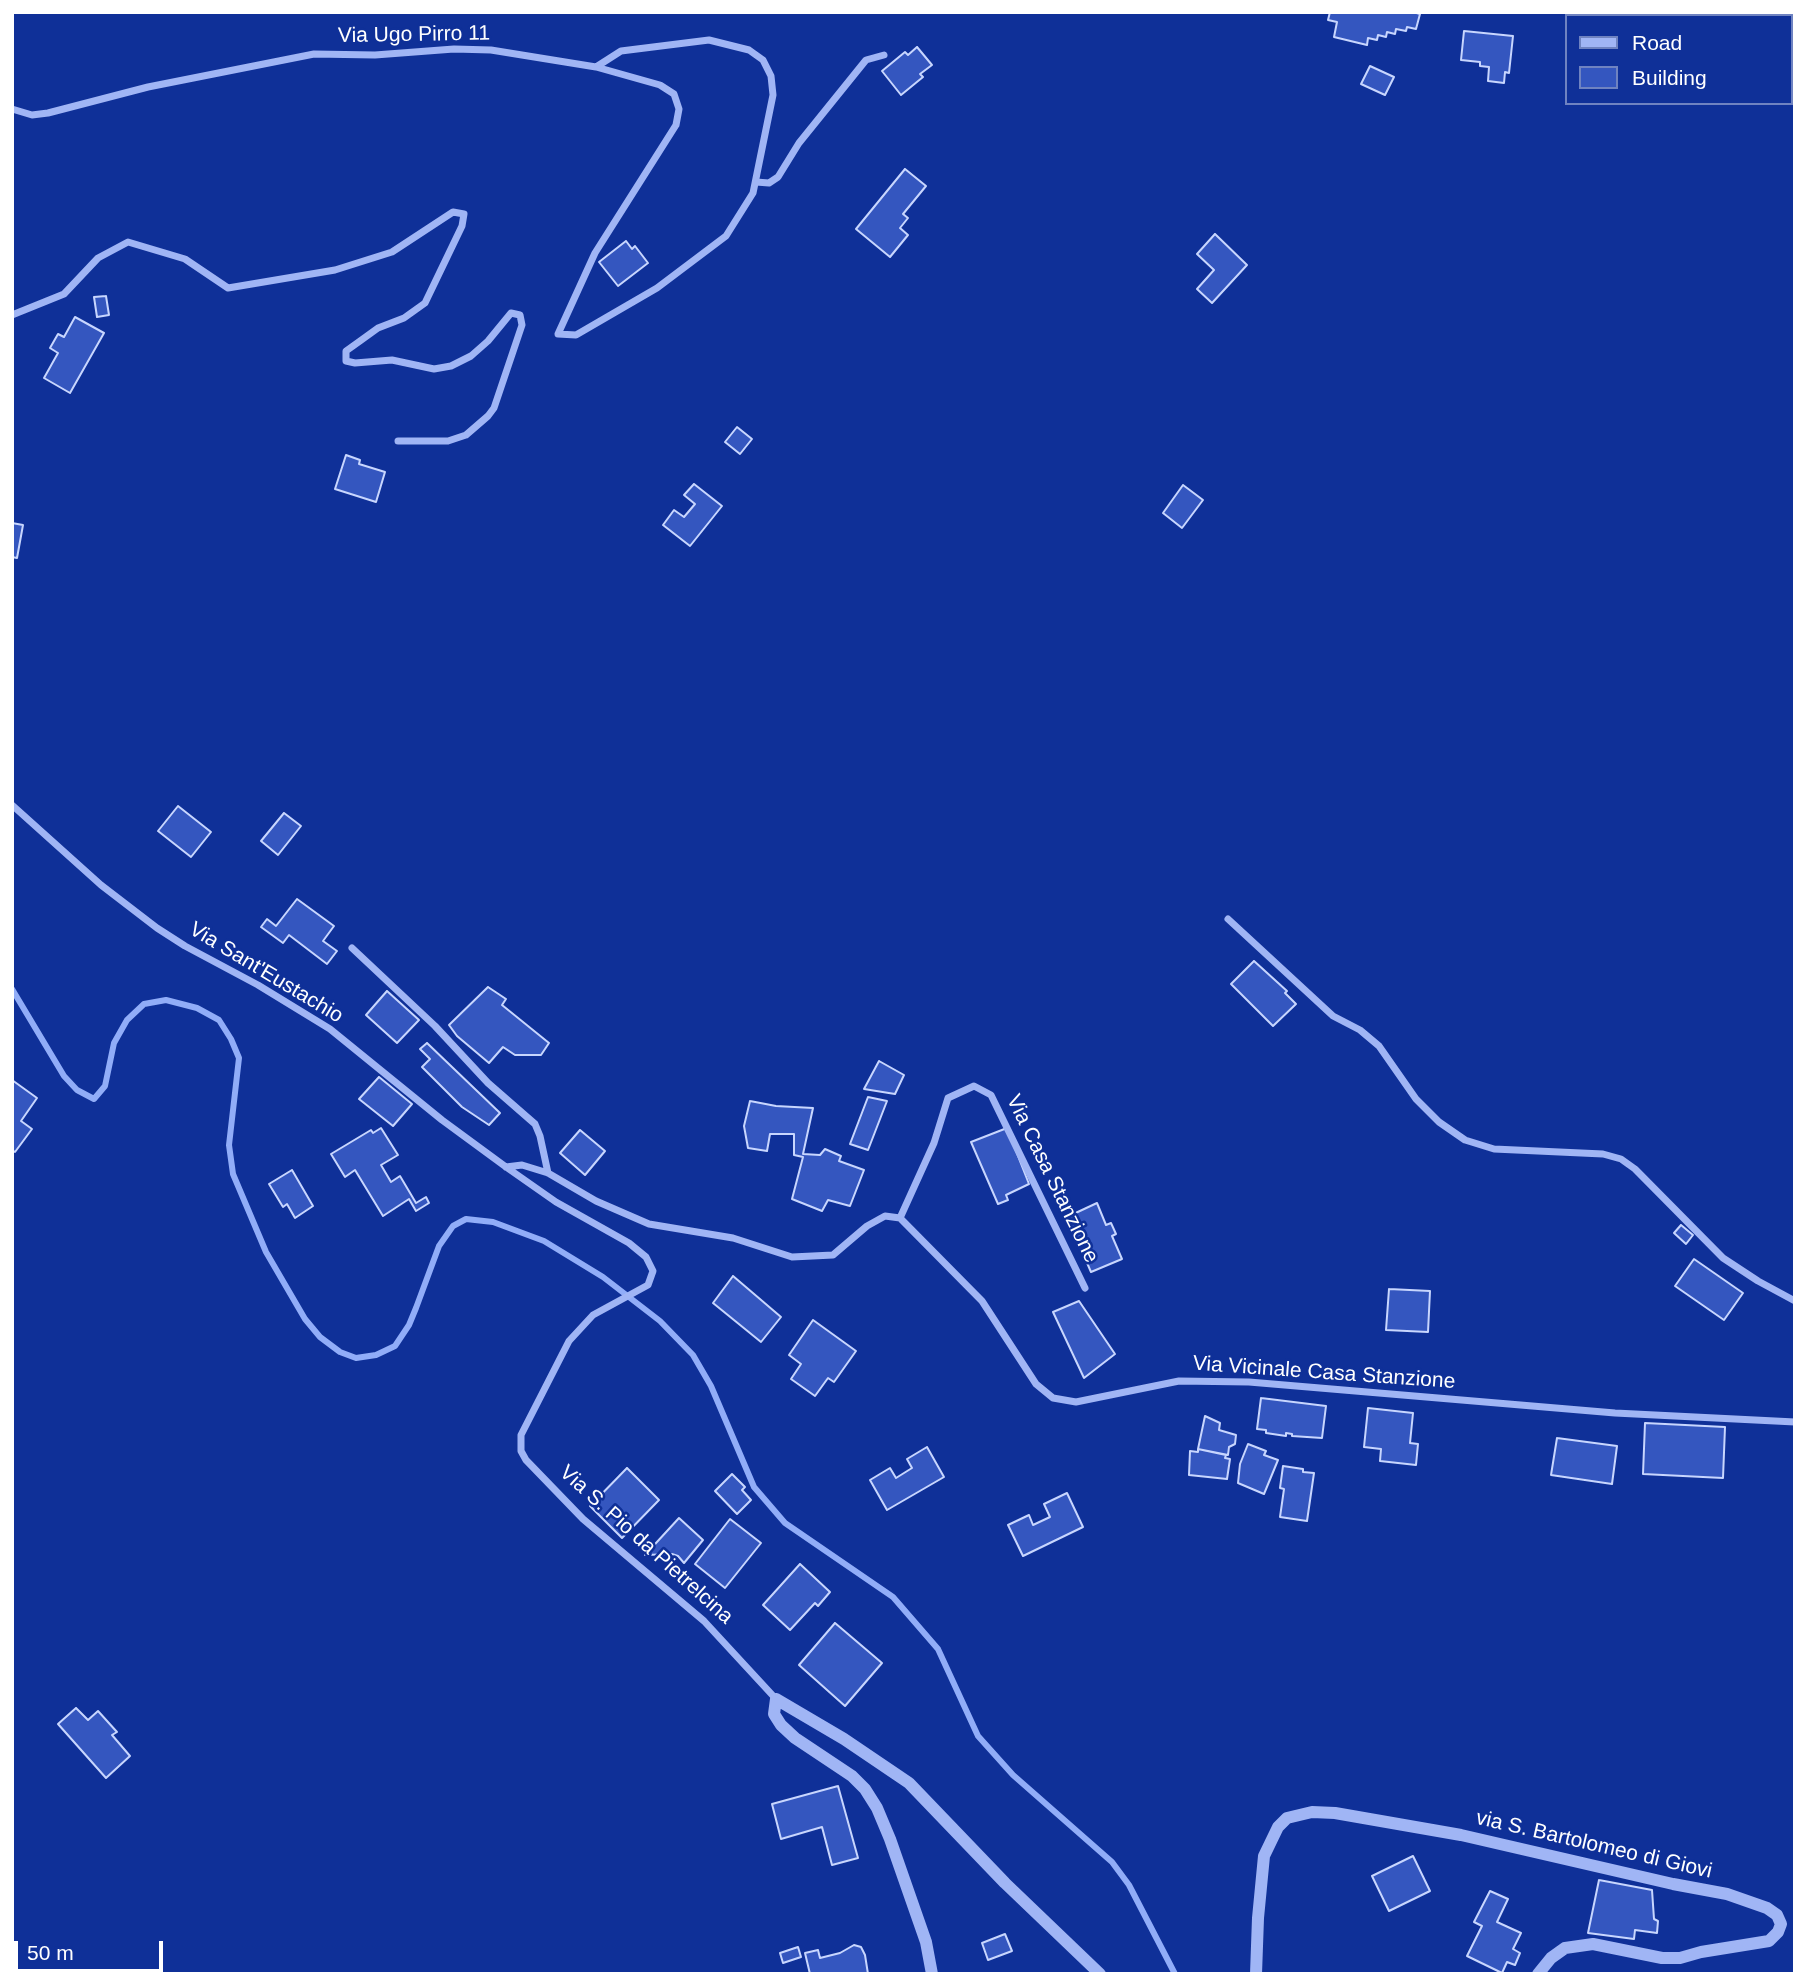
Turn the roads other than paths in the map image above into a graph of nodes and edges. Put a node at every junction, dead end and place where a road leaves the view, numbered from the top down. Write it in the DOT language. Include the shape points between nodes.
graph roads {
  1 [pos="884,55"];
  2 [pos="596,67"];
  3 [pos="12,109"];
  4 [pos="756,182"];
  5 [pos="12,315"];
  6 [pos="398,441"];
  7 [pos="12,805"];
  8 [pos="1228,919"];
  9 [pos="352,948"];
  10 [pos="506,1167"];
  11 [pos="548,1173"];
  12 [pos="900,1218"];
  13 [pos="1084,1288"];
  14 [pos="1795,1301"];
  15 [pos="1795,1422"];
  16 [pos="776,1699"];
  17 [pos="932,1974"];
  18 [pos="1100,1974"];
  19 [pos="1256,1974"];
  20 [pos="1538,1974"];
  1 -- 4 [label="street" via="866,60 799,143 778,177 769,183"];
  2 -- 3 [label="street, Via Ugo Pirro 11" via="491,50 314,54 32,116"];
  2 -- 4 [label="street" via="621,51 709,40 748,50 763,60 774,95"];
  2 -- 4 [label="street, Via Ugo Pirro 11" via="660,85 674,94 679,109 676,125 595,253 558,334 576,335 657,288 707,251 726,236"];
  5 -- 6 [label="street" via="64,294 98,258 128,242 185,259 228,288 335,270 392,252 453,212 464,214 425,303 404,318 378,327 346,351 346,361 392,360 434,369 451,366 488,341 511,313 520,315 523,325 488,416 466,435 448,441"];
  7 -- 10 [label="street, Via Sant'Eustachio" via="101,885 158,928 330,1029"];
  8 -- 14 [label="street" via="1333,1016 1379,1046 1416,1098 1465,1140 1494,1149 1603,1154 1620,1159 1723,1258"];
  9 -- 11 [label="street" via="535,1124"];
  10 -- 11 [label="street" via="522,1165"];
  10 -- 16 [label="street, Via S. Pio da Pietrelcina" via="629,1243 646,1257 653,1271 648,1285 593,1315 569,1340 521,1435 521,1451 583,1519 704,1621"];
  11 -- 12 [label="street" via="649,1224 733,1238 792,1257 833,1255 885,1216"];
  12 -- 13 [label="street, Via Casa Stanzione" via="934,1143 948,1098 974,1086 991,1095"];
  12 -- 15 [label="street, Via Vicinale Casa Stanzione" via="982,1301 1036,1384 1053,1398 1076,1402 1179,1381 1249,1382 1615,1413"];
  16 -- 17 [label="street, Via S. Pio da Pietrelcina" via="774,1714 781,1725 852,1776 877,1808 926,1942"];
  16 -- 18 [label="street" via="909,1783"];
  19 -- 20 [label="street, via S. Bartolomeo di Giovi" via="1264,1856 1278,1826 1287,1818 1312,1812 1461,1835 1727,1894 1767,1908 1781,1924 1769,1941 1680,1958 1593,1944 1565,1948"];
}
